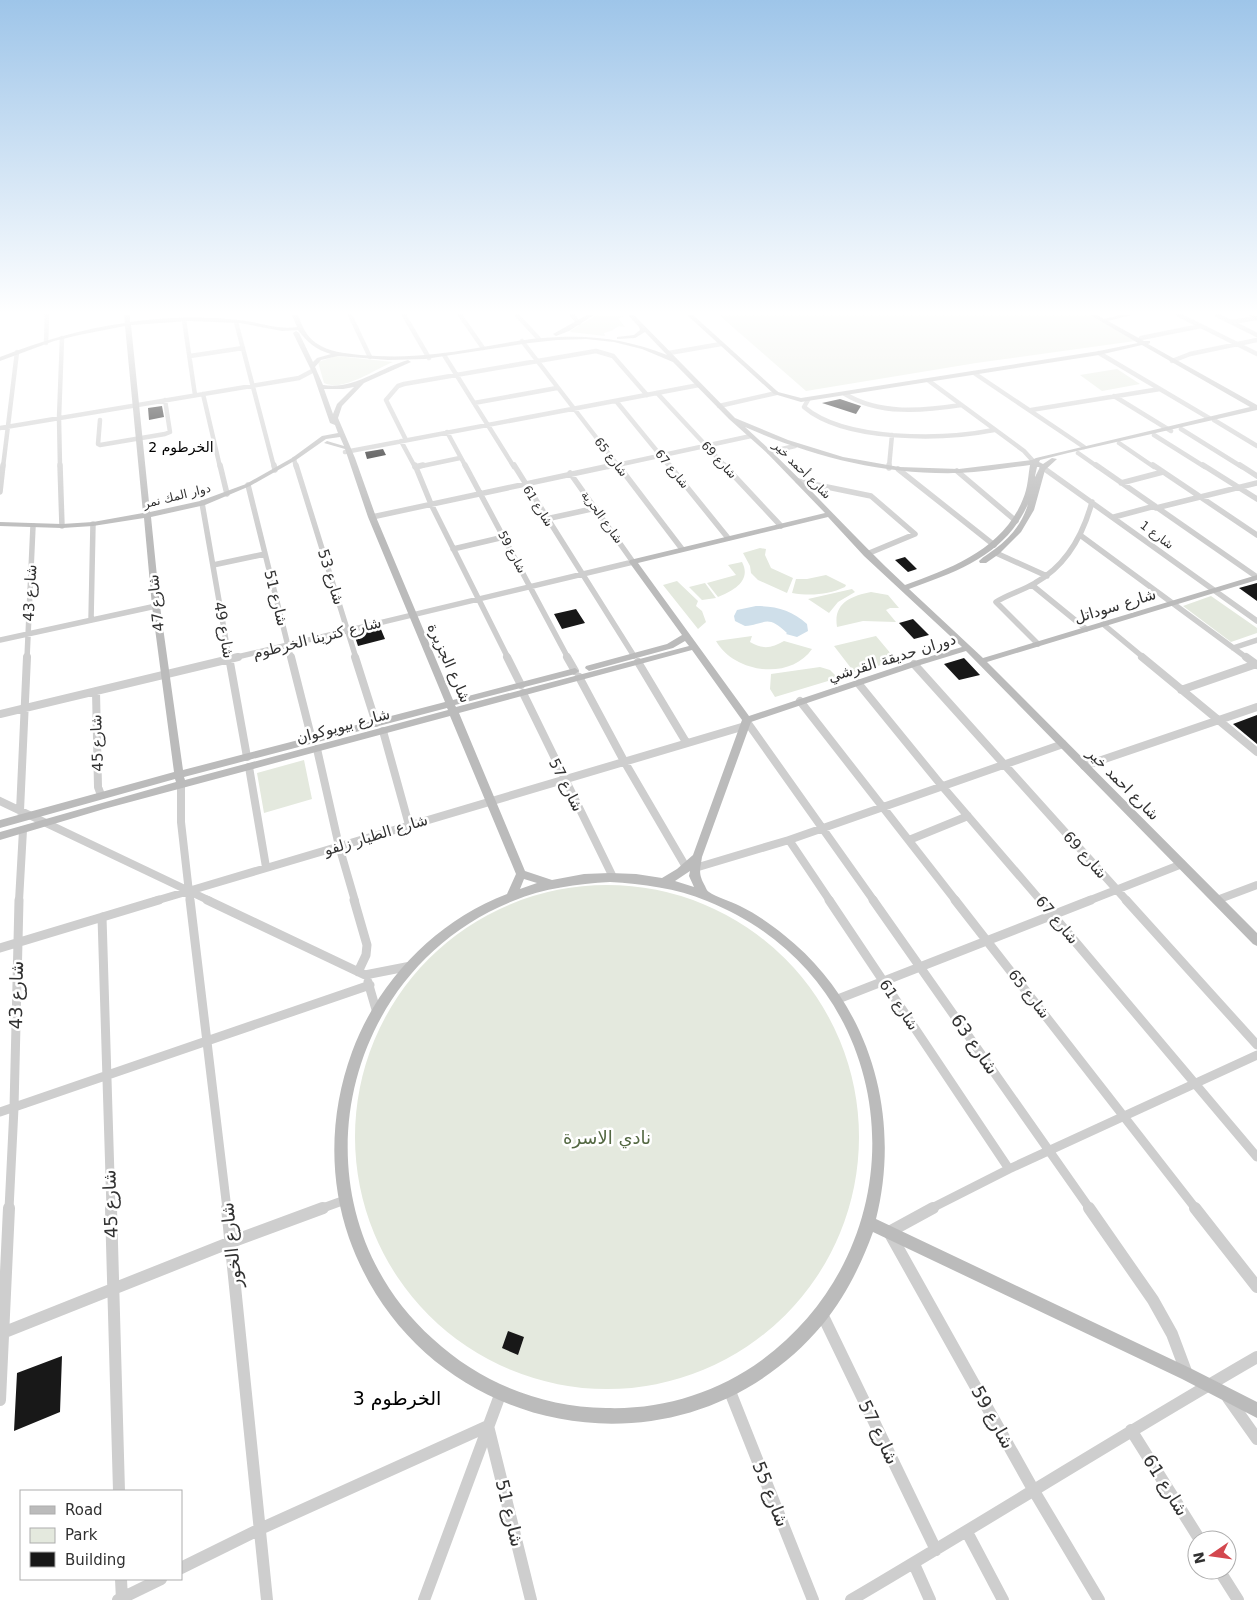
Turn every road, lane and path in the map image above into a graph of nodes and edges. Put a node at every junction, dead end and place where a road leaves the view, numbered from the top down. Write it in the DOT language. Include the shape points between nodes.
graph roads {
  1 [pos="12,390"];
  2 [pos="60,390"];
  3 [pos="135,390"];
  4 [pos="193,390"];
  5 [pos="233,390"];
  6 [pos="253,390"];
  7 [pos="322,390"];
  8 [pos="354,390"];
  9 [pos="395,390"];
  10 [pos="466,390"];
  11 [pos="548,390"];
  12 [pos="558,390"];
  13 [pos="643,390"];
  14 [pos="674,390"];
  15 [pos="703,390"];
  16 [pos="772,390"];
  17 [pos="873,390"];
  18 [pos="941,390"];
  19 [pos="1000,390"];
  20 [pos="1156,390"];
  21 [pos="1161,390"];
  22 [pos="1226,390"];
  23 [pos="657,393"];
  24 [pos="776,393"];
  25 [pos="203,394"];
  26 [pos="647,394"];
  27 [pos="845,394"];
  28 [pos="194,395"];
  29 [pos="1114,396"];
  30 [pos="165,400"];
  31 [pos="808,400"];
  32 [pos="616,401"];
  33 [pos="474,403"];
  34 [pos="137,405"];
  35 [pos="961,405"];
  36 [pos="719,406"];
  37 [pos="1257,407"];
  38 [pos="573,409"];
  39 [pos="1031,410"];
  40 [pos="333,416"];
  41 [pos="59,418"];
  42 [pos="731,418"];
  43 [pos="1212,419"];
  44 [pos="100,420"];
  45 [pos="488,425"];
  46 [pos="8,427"];
  47 [pos="0,428"];
  48 [pos="1181,428"];
  49 [pos="1169,429"];
  50 [pos="994,430"];
  51 [pos="447,432"];
  52 [pos="892,435"];
  53 [pos="1154,435"];
  54 [pos="750,436"];
  55 [pos="340,437"];
  56 [pos="141,438"];
  57 [pos="324,441"];
  58 [pos="404,441"];
  59 [pos="1119,443"];
  60 [pos="705,446"];
  61 [pos="795,446"];
  62 [pos="1257,446"];
  63 [pos="1084,447"];
  64 [pos="346,450"];
  65 [pos="769,452"];
  66 [pos="1078,453"];
  67 [pos="661,455"];
  68 [pos="460,458"];
  69 [pos="294,459"];
  70 [pos="1034,462"];
  71 [pos="617,464"];
  72 [pos="1042,467"];
  73 [pos="414,468"];
  74 [pos="889,468"];
  75 [pos="898,469"];
  76 [pos="276,470"];
  77 [pos="957,471"];
  78 [pos="1163,472"];
  79 [pos="570,473"];
  80 [pos="1257,476"];
  81 [pos="798,481"];
  82 [pos="1121,483"];
  83 [pos="1257,483"];
  84 [pos="524,484"];
  85 [pos="248,485"];
  86 [pos="1239,488"];
  87 [pos="0,492"];
  88 [pos="480,493"];
  89 [pos="227,494"];
  90 [pos="1200,497"];
  91 [pos="1257,499"];
  92 [pos="1092,502"];
  93 [pos="202,503"];
  94 [pos="431,504"];
  95 [pos="1156,507"];
  96 [pos="596,508"];
  97 [pos="830,514"];
  98 [pos="148,515"];
  99 [pos="372,516"];
  100 [pos="1114,517"];
  101 [pos="546,519"];
  102 [pos="1016,521"];
  103 [pos="0,524"];
  104 [pos="93,524"];
  105 [pos="33,526"];
  106 [pos="62,526"];
  107 [pos="781,526"];
  108 [pos="1257,534"];
  109 [pos="1080,535"];
  110 [pos="504,537"];
  111 [pos="728,538"];
  112 [pos="994,545"];
  113 [pos="453,549"];
  114 [pos="682,549"];
  115 [pos="996,553"];
  116 [pos="265,554"];
  117 [pos="867,554"];
  118 [pos="633,562"];
  119 [pos="213,565"];
  120 [pos="583,574"];
  121 [pos="1047,576"];
  122 [pos="1257,577"];
  123 [pos="1032,585"];
  124 [pos="530,587"];
  125 [pos="906,590"];
  126 [pos="1213,590"];
  127 [pos="476,600"];
  128 [pos="1170,603"];
  129 [pos="156,606"];
  130 [pos="1257,613"];
  131 [pos="412,615"];
  132 [pos="1249,616"];
  133 [pos="91,620"];
  134 [pos="1257,622"];
  135 [pos="1104,624"];
  136 [pos="1086,629"];
  137 [pos="348,631"];
  138 [pos="28,634"];
  139 [pos="687,636"];
  140 [pos="0,640"];
  141 [pos="1257,640"];
  142 [pos="1038,644"];
  143 [pos="288,645"];
  144 [pos="694,647"];
  145 [pos="968,648"];
  146 [pos="1233,648"];
  147 [pos="229,659"];
  148 [pos="636,659"];
  149 [pos="981,661"];
  150 [pos="914,664"];
  151 [pos="1256,665"];
  152 [pos="577,674"];
  153 [pos="165,675"];
  154 [pos="858,683"];
  155 [pos="522,689"];
  156 [pos="1181,690"];
  157 [pos="96,691"];
  158 [pos="800,701"];
  159 [pos="1257,706"];
  160 [pos="25,708"];
  161 [pos="452,708"];
  162 [pos="0,714"];
  163 [pos="1218,720"];
  164 [pos="746,722"];
  165 [pos="380,727"];
  166 [pos="686,742"];
  167 [pos="1063,744"];
  168 [pos="314,745"];
  169 [pos="1257,752"];
  170 [pos="624,761"];
  171 [pos="248,762"];
  172 [pos="1004,765"];
  173 [pos="1084,766"];
  174 [pos="179,776"];
  175 [pos="564,779"];
  176 [pos="181,786"];
  177 [pos="942,786"];
  178 [pos="101,795"];
  179 [pos="492,800"];
  180 [pos="0,801"];
  181 [pos="883,806"];
  182 [pos="20,811"];
  183 [pos="31,816"];
  184 [pos="968,816"];
  185 [pos="46,822"];
  186 [pos="0,824"];
  187 [pos="410,825"];
  188 [pos="822,828"];
  189 [pos="23,830"];
  190 [pos="0,836"];
  191 [pos="790,840"];
  192 [pos="909,840"];
  193 [pos="339,846"];
  194 [pos="693,864"];
  195 [pos="1182,864"];
  196 [pos="266,867"];
  197 [pos="521,874"];
  198 [pos="612,876"];
  199 [pos="666,881"];
  200 [pos="549,883"];
  201 [pos="1257,885"];
  202 [pos="1116,889"];
  203 [pos="189,891"];
  204 [pos="702,891"];
  205 [pos="510,896"];
  206 [pos="1217,900"];
  207 [pos="1053,915"];
  208 [pos="102,917"];
  209 [pos="1257,941"];
  210 [pos="988,942"];
  211 [pos="17,943"];
  212 [pos="0,948"];
  213 [pos="411,966"];
  214 [pos="922,968"];
  215 [pos="362,974"];
  216 [pos="884,982"];
  217 [pos="370,985"];
  218 [pos="838,999"];
  219 [pos="377,1013"];
  220 [pos="208,1039"];
  221 [pos="1257,1045"];
  222 [pos="1257,1055"];
  223 [pos="106,1075"];
  224 [pos="1194,1084"];
  225 [pos="14,1108"];
  226 [pos="0,1112"];
  227 [pos="1123,1116"];
  228 [pos="1049,1151"];
  229 [pos="1257,1157"];
  230 [pos="1010,1169"];
  231 [pos="346,1200"];
  232 [pos="868,1222"];
  233 [pos="889,1232"];
  234 [pos="231,1242"];
  235 [pos="1257,1287"];
  236 [pos="113,1290"];
  237 [pos="822,1314"];
  238 [pos="2,1333"];
  239 [pos="1257,1357"];
  240 [pos="1187,1374"];
  241 [pos="1209,1386"];
  242 [pos="729,1388"];
  243 [pos="500,1395"];
  244 [pos="1227,1396"];
  245 [pos="0,1400"];
  246 [pos="1257,1410"];
  247 [pos="488,1426"];
  248 [pos="1131,1430"];
  249 [pos="1257,1439"];
  250 [pos="118,1490"];
  251 [pos="1034,1491"];
  252 [pos="260,1529"];
  253 [pos="1194,1530"];
  254 [pos="967,1532"];
  255 [pos="936,1550"];
  256 [pos="914,1564"];
  257 [pos="182,1568"];
  258 [pos="121,1580"];
  259 [pos="159,1580"];
  260 [pos="1225,1580"];
  261 [pos="120,1599"];
  262 [pos="267,1600"];
  263 [pos="424,1600"];
  264 [pos="531,1600"];
  265 [pos="813,1600"];
  266 [pos="851,1600"];
  267 [pos="930,1600"];
  268 [pos="1003,1600"];
  269 [pos="1099,1600"];
  270 [pos="1238,1600"];
  1 -- 46 [label="street"];
  2 -- 41 [label="street"];
  3 -- 34 [label="street, شارع 47"];
  4 -- 28 [label="street"];
  5 -- 25 [label="street"];
  6 -- 76 [label="street"];
  7 -- 40 [label="street"];
  8 -- 40 [label="street"];
  9 -- 58 [label="street" via="387,402"];
  10 -- 33 [label="street, شارع 61"];
  11 -- 33 [label="street"];
  12 -- 38 [label="street, شارع 65"];
  13 -- 26 [label="street"];
  14 -- 23 [label="street"];
  15 -- 36 [label="street, شارع أحمد خير"];
  16 -- 24 [label="street"];
  17 -- 27 [label="street"];
  18 -- 35 [label="street"];
  19 -- 39 [label="street"];
  20 -- 29 [label="street"];
  21 -- 43 [label="street"];
  22 -- 37 [label="street"];
  23 -- 26 [label="street"];
  23 -- 60 [label="street, شارع 69"];
  24 -- 31 [label="street"];
  24 -- 36 [label="street"];
  25 -- 28 [label="street"];
  25 -- 89 [label="street"];
  26 -- 32 [label="street"];
  27 -- 31 [label="street"];
  27 -- 35 [label="street" via="860,402 900,409 925,410"];
  28 -- 30 [label="street"];
  29 -- 39 [label="street"];
  29 -- 49 [label="street"];
  30 -- 34 [label="street"];
  30 -- 56 [label="street" via="170,432"];
  31 -- 52 [label="street" via="804,407 806,410 821,419"];
  32 -- 38 [label="street"];
  32 -- 67 [label="street, شارع 67"];
  33 -- 45 [label="street, شارع 61"];
  34 -- 41 [label="street"];
  34 -- 56 [label="street, شارع 47"];
  35 -- 50 [label="street"];
  36 -- 42 [label="street, شارع أحمد خير"];
  37 -- 43 [label="street"];
  38 -- 45 [label="street"];
  38 -- 71 [label="street, شارع 65"];
  39 -- 63 [label="street"];
  40 -- 55 [label="street, شارع الجزيرة"];
  40 -- 57 [label="street"];
  41 -- 46 [label="street"];
  41 -- 106 [label="street"];
  42 -- 54 [label="street, شارع أحمد خير"];
  42 -- 61 [label="street"];
  43 -- 48 [label="street"];
  43 -- 49 [label="street"];
  43 -- 62 [label="street"];
  44 -- 56 [label="street" via="100,445"];
  45 -- 51 [label="street"];
  45 -- 84 [label="street, شارع 61"];
  46 -- 47 [label="street"];
  46 -- 87 [label="street"];
  48 -- 49 [label="street"];
  48 -- 80 [label="street"];
  49 -- 53 [label="street"];
  49 -- 63 [label="street"];
  50 -- 52 [label="street" via="948,437"];
  50 -- 70 [label="street"];
  51 -- 58 [label="street"];
  51 -- 68 [label="street, شارع 59"];
  52 -- 74 [label="street"];
  53 -- 59 [label="street"];
  53 -- 86 [label="street"];
  54 -- 60 [label="street"];
  54 -- 65 [label="street, شارع أحمد خير"];
  55 -- 57 [label="street, دوار المك نمر"];
  55 -- 64 [label="street, شارع الجزيرة"];
  56 -- 98 [label="street, شارع 47"];
  57 -- 64 [label="street"];
  57 -- 69 [label="street, دوار المك نمر"];
  58 -- 64 [label="street"];
  58 -- 73 [label="street"];
  59 -- 66 [label="street"];
  59 -- 78 [label="street"];
  60 -- 67 [label="street"];
  60 -- 107 [label="street, شارع 69"];
  61 -- 65 [label="street"];
  61 -- 74 [label="street"];
  63 -- 70 [label="street"];
  64 -- 99 [label="street, شارع الجزيرة"];
  65 -- 81 [label="street, شارع أحمد خير"];
  66 -- 72 [label="street" via="1046,462"];
  66 -- 82 [label="street"];
  67 -- 71 [label="street"];
  67 -- 111 [label="street, شارع 67"];
  68 -- 73 [label="street"];
  68 -- 88 [label="street, شارع 59"];
  69 -- 76 [label="street, دوار المك نمر"];
  69 -- 137 [label="street, شارع 53"];
  70 -- 72 [label="street"];
  70 -- 77 [label="street"];
  70 -- 102 [label="street" via="1027,498"];
  71 -- 79 [label="street"];
  71 -- 114 [label="street, شارع 65"];
  72 -- 92 [label="street, شارع 1"];
  72 -- 115 [label="street" via="1028,516 1017,533"];
  73 -- 94 [label="street"];
  74 -- 75 [label="street"];
  75 -- 77 [label="street"];
  75 -- 112 [label="street"];
  76 -- 85 [label="street, دوار المك نمر"];
  77 -- 102 [label="street"];
  78 -- 82 [label="street"];
  78 -- 90 [label="street"];
  79 -- 84 [label="street"];
  79 -- 96 [label="street, شارع الحرية"];
  81 -- 97 [label="street, شارع أحمد خير"];
  81 -- 117 [label="street" via="871,496 915,534"];
  82 -- 95 [label="street"];
  83 -- 86 [label="street"];
  84 -- 88 [label="street"];
  84 -- 101 [label="street, شارع 61"];
  85 -- 89 [label="street, دوار المك نمر"];
  85 -- 116 [label="street, شارع 51"];
  86 -- 90 [label="street"];
  86 -- 91 [label="street"];
  88 -- 94 [label="street"];
  88 -- 110 [label="street, شارع 59"];
  89 -- 93 [label="street, دوار المك نمر"];
  90 -- 95 [label="street"];
  90 -- 108 [label="street"];
  92 -- 100 [label="street, شارع 1"];
  92 -- 109 [label="street"];
  93 -- 98 [label="street, دوار المك نمر"];
  93 -- 119 [label="street, شارع 49"];
  94 -- 99 [label="street"];
  94 -- 113 [label="street"];
  95 -- 100 [label="street"];
  95 -- 122 [label="street"];
  96 -- 101 [label="street"];
  96 -- 118 [label="street, شارع الحرية"];
  97 -- 107 [label="street"];
  97 -- 117 [label="street, دوران حديقة القرشي"];
  98 -- 104 [label="street, دوار المك نمر"];
  98 -- 129 [label="street, شارع 47"];
  99 -- 131 [label="street, شارع الجزيرة"];
  100 -- 126 [label="street, شارع 1"];
  101 -- 120 [label="street, شارع 61"];
  102 -- 112 [label="street"];
  103 -- 105 [label="street, دوار المك نمر"];
  104 -- 106 [label="street, دوار المك نمر"];
  104 -- 133 [label="street"];
  105 -- 106 [label="street, دوار المك نمر"];
  105 -- 138 [label="street, شارع 43"];
  107 -- 111 [label="street"];
  109 -- 121 [label="street" via="1065,559"];
  109 -- 128 [label="street"];
  110 -- 113 [label="street"];
  110 -- 124 [label="street, شارع 59"];
  111 -- 114 [label="street"];
  112 -- 125 [label="street" via="957,569"];
  113 -- 127 [label="street"];
  114 -- 118 [label="street"];
  115 -- 121 [label="street"];
  115 -- 125 [label="street" via="962,573"];
  116 -- 119 [label="street"];
  116 -- 143 [label="street, شارع 51"];
  117 -- 125 [label="street, دوران حديقة القرشي"];
  118 -- 120 [label="street, شارع كترينا الخرطوم"];
  118 -- 139 [label="street"];
  119 -- 147 [label="street, شارع 49"];
  120 -- 124 [label="street, شارع كترينا الخرطوم"];
  120 -- 148 [label="street, شارع 61"];
  121 -- 123 [label="street"];
  122 -- 126 [label="street, شارع سوداتل"];
  123 -- 136 [label="street"];
  123 -- 142 [label="street" via="996,604"];
  124 -- 127 [label="street, شارع كترينا الخرطوم"];
  124 -- 152 [label="street, شارع 59"];
  125 -- 145 [label="street, دوران حديقة القرشي"];
  126 -- 128 [label="street, شارع سوداتل"];
  126 -- 132 [label="street, شارع 1"];
  127 -- 131 [label="street, شارع كترينا الخرطوم"];
  127 -- 155 [label="street, شارع 57"];
  128 -- 135 [label="street, شارع سوداتل"];
  128 -- 146 [label="street"];
  129 -- 133 [label="street"];
  129 -- 153 [label="street, شارع 47"];
  130 -- 132 [label="street"];
  131 -- 137 [label="street, شارع كترينا الخرطوم"];
  131 -- 161 [label="street, شارع الجزيرة"];
  132 -- 134 [label="street, شارع 1"];
  133 -- 138 [label="street"];
  135 -- 136 [label="street, شارع سوداتل"];
  135 -- 156 [label="street"];
  136 -- 142 [label="street, شارع سوداتل"];
  137 -- 143 [label="street, شارع كترينا الخرطوم"];
  137 -- 165 [label="street, شارع 53"];
  138 -- 140 [label="street"];
  138 -- 160 [label="street, شارع 43"];
  139 -- 144 [label="street"];
  139 -- 148 [label="street, شارع بيويوكوان"];
  141 -- 146 [label="street"];
  142 -- 149 [label="street, شارع سوداتل"];
  143 -- 147 [label="street, شارع كترينا الخرطوم"];
  143 -- 168 [label="street, شارع 51"];
  144 -- 148 [label="street, شارع بيويوكوان"];
  144 -- 164 [label="street"];
  145 -- 149 [label="street, شارع احمد خير"];
  145 -- 150 [label="street, دوران حديقة القرشي"];
  146 -- 151 [label="street"];
  147 -- 153 [label="street, شارع كترينا الخرطوم"];
  147 -- 171 [label="street, شارع 49"];
  148 -- 152 [label="street, شارع بيويوكوان"];
  148 -- 166 [label="street, شارع 61"];
  149 -- 167 [label="street, شارع احمد خير"];
  150 -- 154 [label="street, دوران حديقة القرشي"];
  150 -- 172 [label="street, شارع 69"];
  151 -- 156 [label="street"];
  152 -- 155 [label="street, شارع بيويوكوان"];
  152 -- 170 [label="street, شارع 59"];
  153 -- 157 [label="street, شارع كترينا الخرطوم"];
  153 -- 174 [label="street, شارع 47"];
  154 -- 158 [label="street, دوران حديقة القرشي"];
  154 -- 177 [label="street, شارع 67"];
  155 -- 161 [label="street, شارع بيويوكوان"];
  155 -- 175 [label="street, شارع 57"];
  156 -- 163 [label="street"];
  157 -- 160 [label="street, شارع كترينا الخرطوم"];
  157 -- 178 [label="street, شارع 45" via="98,787"];
  158 -- 164 [label="street, دوران حديقة القرشي"];
  158 -- 181 [label="street, شارع 65"];
  159 -- 163 [label="street"];
  160 -- 162 [label="street, شارع كترينا الخرطوم"];
  160 -- 182 [label="street, شارع 43"];
  161 -- 165 [label="street, شارع بيويوكوان"];
  161 -- 179 [label="street, شارع الجزيرة"];
  163 -- 169 [label="street"];
  163 -- 173 [label="street"];
  164 -- 166 [label="street, شارع الطيار زلفو"];
  164 -- 188 [label="street, شارع 63"];
  164 -- 194 [label="street"];
  165 -- 168 [label="street, شارع بيويوكوان"];
  165 -- 187 [label="street, شارع 53"];
  166 -- 170 [label="street, شارع الطيار زلفو"];
  167 -- 172 [label="street"];
  167 -- 173 [label="street, شارع احمد خير"];
  168 -- 171 [label="street, شارع بيويوكوان"];
  168 -- 193 [label="street, شارع 51"];
  170 -- 175 [label="street, شارع الطيار زلفو"];
  170 -- 194 [label="street, شارع 59"];
  171 -- 174 [label="street, شارع بيويوكوان"];
  171 -- 176 [label="street, شارع بيويوكوان"];
  171 -- 196 [label="street, شارع 49"];
  172 -- 177 [label="street"];
  172 -- 202 [label="street, شارع 69"];
  173 -- 195 [label="street, شارع احمد خير"];
  174 -- 176 [label="street, شارع 47"];
  174 -- 178 [label="street, شارع بيويوكوان"];
  175 -- 179 [label="street, شارع الطيار زلفو"];
  175 -- 198 [label="street, شارع 57"];
  176 -- 185 [label="street, شارع بيويوكوان"];
  176 -- 203 [label="street, شارع 47" via="181,822"];
  177 -- 181 [label="street"];
  177 -- 184 [label="street, شارع 67"];
  178 -- 183 [label="street, شارع بيويوكوان"];
  179 -- 187 [label="street, شارع الطيار زلفو"];
  179 -- 197 [label="street, شارع الجزيرة"];
  180 -- 182 [label="street"];
  181 -- 188 [label="street"];
  181 -- 192 [label="street, شارع 65"];
  182 -- 183 [label="street"];
  183 -- 185 [label="street"];
  183 -- 186 [label="street, شارع بيويوكوان"];
  184 -- 192 [label="street"];
  184 -- 207 [label="street, شارع 67"];
  185 -- 189 [label="street, شارع بيويوكوان"];
  185 -- 203 [label="street"];
  187 -- 193 [label="street, شارع الطيار زلفو"];
  188 -- 191 [label="street"];
  188 -- 214 [label="street, شارع 63"];
  189 -- 190 [label="street, شارع بيويوكوان"];
  189 -- 211 [label="street, شارع 43"];
  191 -- 194 [label="street"];
  191 -- 216 [label="street, شارع 61"];
  192 -- 210 [label="street, شارع 65"];
  193 -- 196 [label="street, شارع الطيار زلفو"];
  193 -- 215 [label="street, شارع 51" via="367,945"];
  194 -- 199 [label="street"];
  194 -- 204 [label="street" via="695,879"];
  195 -- 202 [label="street"];
  195 -- 206 [label="street, شارع احمد خير"];
  196 -- 203 [label="street, شارع الطيار زلفو"];
  197 -- 200 [label="street"];
  197 -- 205 [label="street"];
  198 -- 199 [label="street"];
  198 -- 200 [label="street"];
  199 -- 204 [label="street"];
  200 -- 205 [label="street"];
  201 -- 206 [label="street"];
  202 -- 207 [label="street"];
  202 -- 221 [label="street, شارع 69"];
  203 -- 208 [label="street, شارع الطيار زلفو"];
  203 -- 215 [label="street"];
  203 -- 220 [label="street, شارع الخور"];
  204 -- 218 [label="street" via="754,916 800,952"];
  205 -- 213 [label="street" via="441,937"];
  206 -- 209 [label="street, شارع احمد خير"];
  207 -- 210 [label="street"];
  207 -- 224 [label="street, شارع 67"];
  208 -- 211 [label="street, شارع الطيار زلفو"];
  208 -- 223 [label="street, شارع 45"];
  210 -- 214 [label="street"];
  210 -- 227 [label="street, شارع 65"];
  211 -- 212 [label="street, شارع الطيار زلفو"];
  211 -- 225 [label="street, شارع 43"];
  213 -- 215 [label="street"];
  213 -- 219 [label="street"];
  214 -- 216 [label="street"];
  214 -- 228 [label="street, شارع 63"];
  215 -- 217 [label="street"];
  216 -- 218 [label="street"];
  216 -- 230 [label="street, شارع 61"];
  217 -- 219 [label="street"];
  217 -- 220 [label="street"];
  218 -- 232 [label="street" via="864,1052 878,1112 878,1176"];
  219 -- 231 [label="street" via="358,1054 345,1100 341,1149"];
  220 -- 223 [label="street"];
  220 -- 234 [label="street, شارع الخور"];
  222 -- 224 [label="street"];
  223 -- 225 [label="street"];
  223 -- 236 [label="street, شارع 45"];
  224 -- 227 [label="street"];
  224 -- 229 [label="street, شارع 67"];
  225 -- 226 [label="street"];
  225 -- 238 [label="street, شارع 43"];
  227 -- 228 [label="street"];
  227 -- 235 [label="street, شارع 65"];
  228 -- 230 [label="street"];
  228 -- 240 [label="street, شارع 63" via="1153,1300 1175,1340"];
  230 -- 233 [label="street"];
  231 -- 234 [label="street"];
  231 -- 243 [label="street" via="366,1263 403,1322 456,1370"];
  232 -- 233 [label="street"];
  232 -- 237 [label="street" via="849,1270"];
  233 -- 240 [label="street"];
  233 -- 251 [label="street, شارع 59"];
  234 -- 236 [label="street"];
  234 -- 252 [label="street, شارع الخور"];
  236 -- 238 [label="street"];
  236 -- 250 [label="street, شارع 45"];
  237 -- 242 [label="street" via="779,1356"];
  237 -- 255 [label="street, شارع 57"];
  238 -- 245 [label="street, شارع 43"];
  239 -- 241 [label="street"];
  240 -- 241 [label="street"];
  241 -- 244 [label="street"];
  241 -- 248 [label="street"];
  242 -- 243 [label="street" via="682,1407 633,1416 582,1417 533,1407"];
  242 -- 265 [label="street, شارع 55"];
  243 -- 247 [label="street"];
  244 -- 246 [label="street"];
  244 -- 249 [label="street"];
  247 -- 252 [label="street"];
  247 -- 263 [label="street"];
  247 -- 264 [label="street, شارع 51"];
  248 -- 251 [label="street"];
  248 -- 253 [label="street, شارع 61"];
  251 -- 254 [label="street"];
  251 -- 269 [label="street, شارع 59"];
  252 -- 257 [label="street"];
  252 -- 262 [label="street, شارع الخور"];
  254 -- 255 [label="street"];
  254 -- 268 [label="street"];
  255 -- 256 [label="street"];
  256 -- 266 [label="street"];
  256 -- 267 [label="street"];
  258 -- 261 [label="street"];
  259 -- 261 [label="street"];
  260 -- 270 [label="street"];
}
